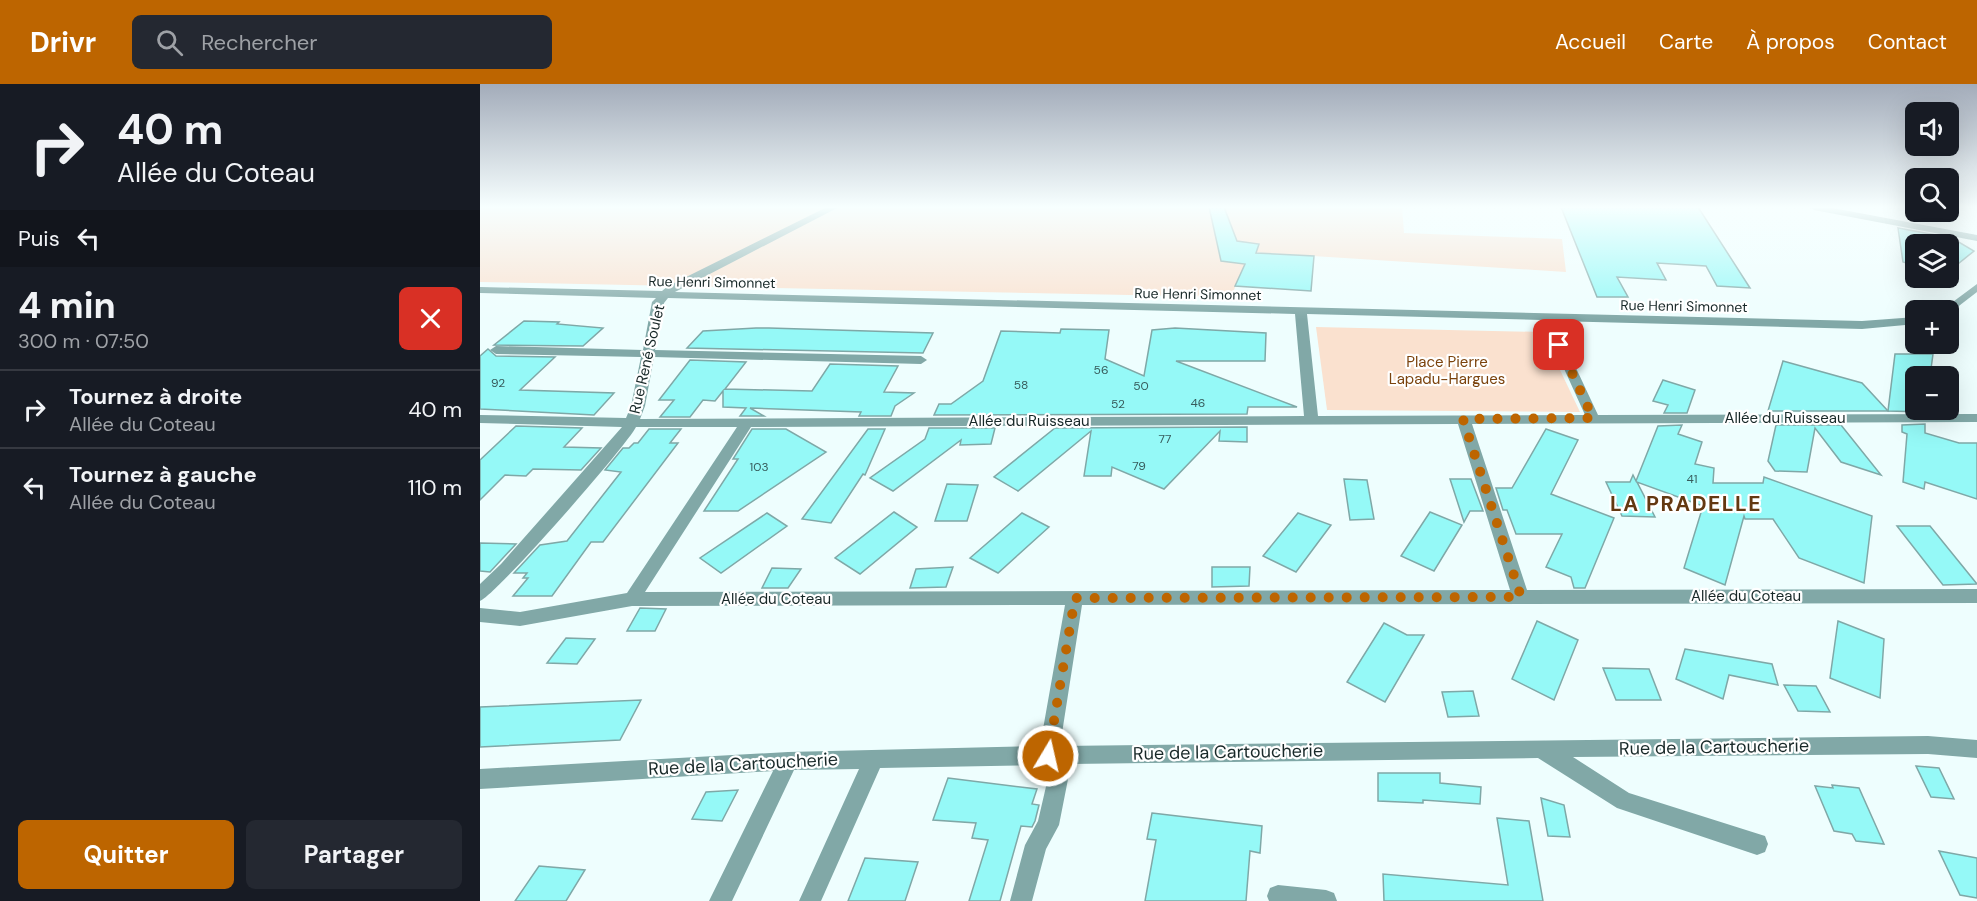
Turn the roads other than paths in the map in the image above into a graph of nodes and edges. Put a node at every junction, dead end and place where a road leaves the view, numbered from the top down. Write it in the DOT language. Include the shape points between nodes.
graph roads {
  1 [pos="758,245"];
  2 [pos="1977,287"];
  3 [pos="480,290"];
  4 [pos="664,296"];
  5 [pos="1959,301"];
  6 [pos="1301,311"];
  7 [pos="1545,317"];
  8 [pos="1905,321"];
  9 [pos="496,350"];
  10 [pos="648,353"];
  11 [pos="921,360"];
  12 [pos="1593,418"];
  13 [pos="1977,418"];
  14 [pos="480,419"];
  15 [pos="1311,419"];
  16 [pos="1463,419"];
  17 [pos="747,422"];
  18 [pos="631,423"];
  19 [pos="480,594"];
  20 [pos="1521,597"];
  21 [pos="1075,598"];
  22 [pos="1975,598"];
  23 [pos="632,599"];
  24 [pos="480,615"];
  25 [pos="1540,748"];
  26 [pos="1977,749"];
  27 [pos="1056,755"];
  28 [pos="874,759"];
  29 [pos="788,761"];
  30 [pos="480,779"];
  31 [pos="1757,844"];
  32 [pos="1278,896"];
  33 [pos="720,901"];
  34 [pos="810,901"];
  35 [pos="1022,901"];
  36 [pos="1326,901"];
  1 -- 4 [label="street, Rue René Soulet" via="672,288"];
  2 -- 5 [label="street"];
  3 -- 4 [label="street, Rue Henri Simonnet"];
  4 -- 6 [label="street, Rue Henri Simonnet"];
  4 -- 10 [label="street, Rue René Soulet" via="658,302"];
  6 -- 7 [label="street, Rue Henri Simonnet"];
  6 -- 15 [label="street"];
  7 -- 8 [label="street, Rue Henri Simonnet" via="1862,325"];
  7 -- 12 [label="street"];
  9 -- 10 [label="street"];
  10 -- 11 [label="street"];
  10 -- 18 [label="street, Rue René Soulet"];
  12 -- 13 [label="street, Allée du Ruisseau"];
  12 -- 16 [label="street, Allée du Ruisseau"];
  14 -- 18 [label="street, Allée du Ruisseau"];
  15 -- 16 [label="street, Allée du Ruisseau"];
  15 -- 17 [label="street, Allée du Ruisseau"];
  16 -- 20 [label="street"];
  17 -- 18 [label="street, Allée du Ruisseau"];
  17 -- 23 [label="street"];
  18 -- 19 [label="street, Rue René Soulet" via="507,568"];
  20 -- 21 [label="street, Allée du Coteau"];
  20 -- 22 [label="street, Allée du Coteau"];
  21 -- 23 [label="street, Allée du Coteau"];
  21 -- 27 [label="street"];
  23 -- 24 [label="street, Allée du Coteau" via="520,619"];
  25 -- 26 [label="street, Rue de la Cartoucherie" via="1928,745"];
  25 -- 27 [label="street, Rue de la Cartoucherie"];
  25 -- 31 [label="street" via="1624,801"];
  27 -- 28 [label="street, Rue de la Cartoucherie"];
  27 -- 35 [label="street" via="1048,825 1036,845"];
  28 -- 29 [label="street, Rue de la Cartoucherie"];
  28 -- 34 [label="street"];
  29 -- 30 [label="street, Rue de la Cartoucherie"];
  29 -- 33 [label="street"];
  32 -- 36 [label="street"];
}
